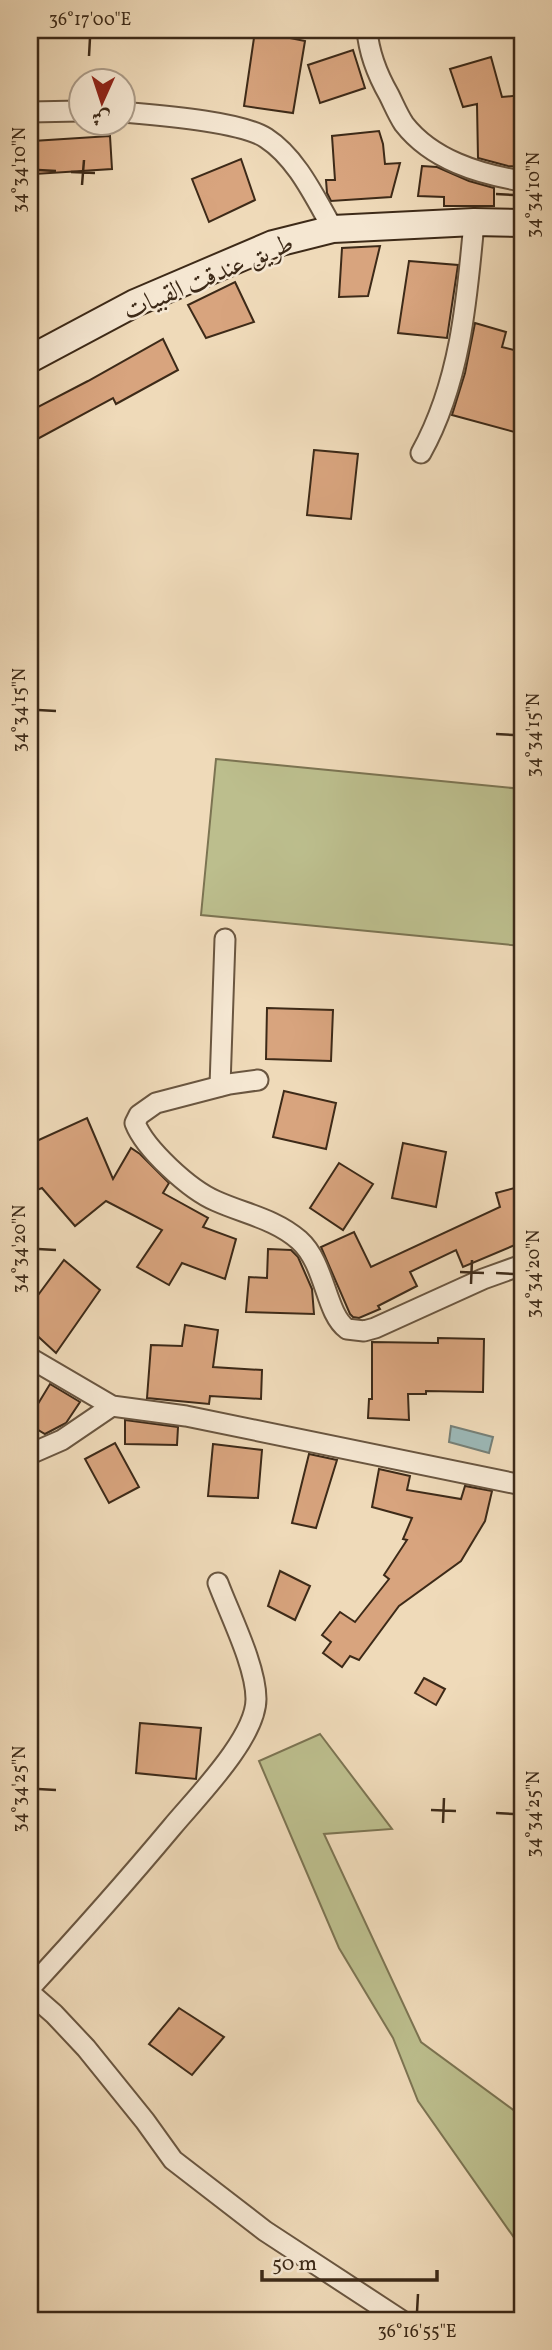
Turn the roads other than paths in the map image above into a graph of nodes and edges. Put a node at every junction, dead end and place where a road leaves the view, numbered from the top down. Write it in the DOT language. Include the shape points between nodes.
graph roads {
  1 [pos="366,30"];
  2 [pos="66,112"];
  3 [pos="30,113"];
  4 [pos="136,113"];
  5 [pos="522,181"];
  6 [pos="474,222"];
  7 [pos="522,223"];
  8 [pos="333,229"];
  9 [pos="30,359"];
  10 [pos="421,453"];
  11 [pos="225,939"];
  12 [pos="258,1080"];
  13 [pos="220,1086"];
  14 [pos="522,1265"];
  15 [pos="30,1358"];
  16 [pos="112,1406"];
  17 [pos="30,1454"];
  18 [pos="522,1485"];
  19 [pos="218,1583"];
  20 [pos="30,1991"];
  21 [pos="401,2320"];
  1 -- 5 [label="street" via="381,82 413,134 451,162"];
  2 -- 3 [label="street"];
  4 -- 8 [label="street" via="236,127 265,137 291,161"];
  6 -- 7 [label="main road, طريق عندقت القبيات"];
  6 -- 8 [label="main road, طريق عندقت القبيات"];
  6 -- 10 [label="street" via="470,280 452,375"];
  8 -- 9 [label="main road, طريق عندقت القبيات" via="273,244 190,278"];
  11 -- 13 [label="street"];
  12 -- 13 [label="street"];
  13 -- 14 [label="street" via="146,1108 135,1124 140,1137 212,1199 266,1219 300,1241 321,1274 337,1318 347,1329 375,1328"];
  15 -- 16 [label="street"];
  16 -- 17 [label="street" via="62,1440"];
  16 -- 18 [label="street" via="186,1416"];
  19 -- 20 [label="street" via="255,1684 257,1702 251,1721 228,1760"];
  20 -- 21 [label="street" via="86,2048 173,2160 265,2231"];
}
